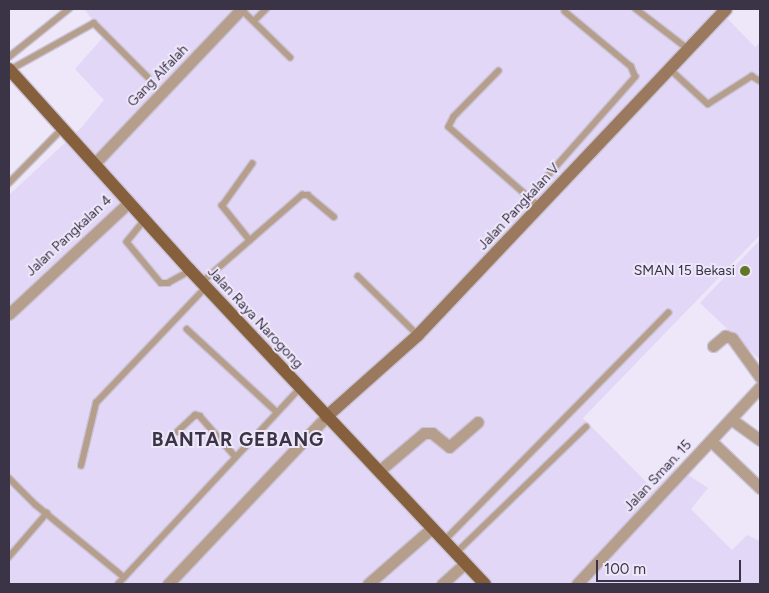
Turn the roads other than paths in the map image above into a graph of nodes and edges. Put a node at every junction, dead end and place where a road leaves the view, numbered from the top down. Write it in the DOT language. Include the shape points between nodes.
graph roads {
  1 [pos="69,9"];
  2 [pos="241,9"];
  3 [pos="266,9"];
  4 [pos="636,9"];
  5 [pos="726,9"];
  6 [pos="565,12"];
  7 [pos="254,20"];
  8 [pos="687,48"];
  9 [pos="9,57"];
  10 [pos="290,57"];
  11 [pos="669,68"];
  12 [pos="9,70"];
  13 [pos="499,71"];
  14 [pos="148,77"];
  15 [pos="760,81"];
  16 [pos="63,128"];
  17 [pos="96,162"];
  18 [pos="252,164"];
  19 [pos="9,183"];
  20 [pos="528,198"];
  21 [pos="128,202"];
  22 [pos="540,208"];
  23 [pos="334,217"];
  24 [pos="145,220"];
  25 [pos="250,241"];
  26 [pos="190,270"];
  27 [pos="358,276"];
  28 [pos="204,285"];
  29 [pos="668,313"];
  30 [pos="9,314"];
  31 [pos="187,329"];
  32 [pos="418,335"];
  33 [pos="712,346"];
  34 [pos="760,377"];
  35 [pos="760,387"];
  36 [pos="300,388"];
  37 [pos="277,412"];
  38 [pos="326,417"];
  39 [pos="731,419"];
  40 [pos="478,422"];
  41 [pos="586,427"];
  42 [pos="177,432"];
  43 [pos="760,440"];
  44 [pos="711,441"];
  45 [pos="234,456"];
  46 [pos="80,466"];
  47 [pos="379,471"];
  48 [pos="9,478"];
  49 [pos="760,488"];
  50 [pos="47,513"];
  51 [pos="432,528"];
  52 [pos="444,541"];
  53 [pos="456,553"];
  54 [pos="9,557"];
  55 [pos="465,564"];
  56 [pos="124,577"];
  57 [pos="118,584"];
  58 [pos="168,584"];
  59 [pos="368,584"];
  60 [pos="442,584"];
  61 [pos="485,584"];
  62 [pos="576,584"];
  1 -- 9 [label="lane"];
  2 -- 7 [label="lane"];
  2 -- 17 [label="street, Gang Alfalah"];
  3 -- 7 [label="lane"];
  4 -- 8 [label="lane"];
  5 -- 8 [label="street, Jalan Pangkalan V"];
  6 -- 20 [label="lane" via="631,67 635,77"];
  7 -- 10 [label="lane"];
  8 -- 11 [label="street, Jalan Pangkalan V"];
  11 -- 15 [label="lane" via="708,104 752,76"];
  11 -- 22 [label="street, Jalan Pangkalan V"];
  12 -- 14 [label="lane" via="94,22"];
  12 -- 16 [label="main road, Jalan Raya Narogong"];
  13 -- 20 [label="lane" via="449,126"];
  16 -- 17 [label="main road, Jalan Raya Narogong"];
  16 -- 19 [label="lane"];
  17 -- 21 [label="main road, Jalan Raya Narogong"];
  18 -- 25 [label="lane" via="222,206"];
  20 -- 22 [label="lane"];
  21 -- 24 [label="main road, Jalan Raya Narogong"];
  21 -- 30 [label="street, Jalan Pangkalan 4"];
  22 -- 32 [label="street, Jalan Pangkalan V"];
  23 -- 25 [label="lane" via="308,195 302,195"];
  24 -- 26 [label="main road, Jalan Raya Narogong"];
  24 -- 26 [label="lane" via="126,242 161,283 168,283"];
  25 -- 28 [label="lane"];
  26 -- 28 [label="main road, Jalan Raya Narogong"];
  27 -- 32 [label="lane"];
  28 -- 36 [label="main road, Jalan Raya Narogong"];
  28 -- 46 [label="lane" via="96,403"];
  29 -- 52 [label="lane"];
  31 -- 37 [label="lane"];
  32 -- 38 [label="street, Jalan Pangkalan V"];
  33 -- 34 [label="street" via="725,336 732,338"];
  35 -- 39 [label="street, Jalan Sman. 15"];
  36 -- 37 [label="lane"];
  36 -- 38 [label="main road, Jalan Raya Narogong"];
  37 -- 45 [label="lane"];
  38 -- 47 [label="main road, Jalan Raya Narogong"];
  38 -- 58 [label="street"];
  39 -- 43 [label="street"];
  39 -- 44 [label="street, Jalan Sman. 15"];
  40 -- 47 [label="street" via="449,447 432,433 424,433"];
  41 -- 53 [label="lane"];
  42 -- 45 [label="lane" via="195,415 200,416"];
  44 -- 49 [label="street"];
  44 -- 62 [label="street, Jalan Sman. 15"];
  45 -- 56 [label="lane"];
  47 -- 51 [label="main road, Jalan Raya Narogong"];
  48 -- 50 [label="lane"];
  50 -- 54 [label="lane"];
  50 -- 56 [label="lane"];
  51 -- 52 [label="main road, Jalan Raya Narogong"];
  51 -- 59 [label="street"];
  52 -- 53 [label="main road, Jalan Raya Narogong"];
  53 -- 55 [label="main road, Jalan Raya Narogong"];
  55 -- 60 [label="street"];
  55 -- 61 [label="main road, Jalan Raya Narogong"];
  56 -- 57 [label="lane"];
}
